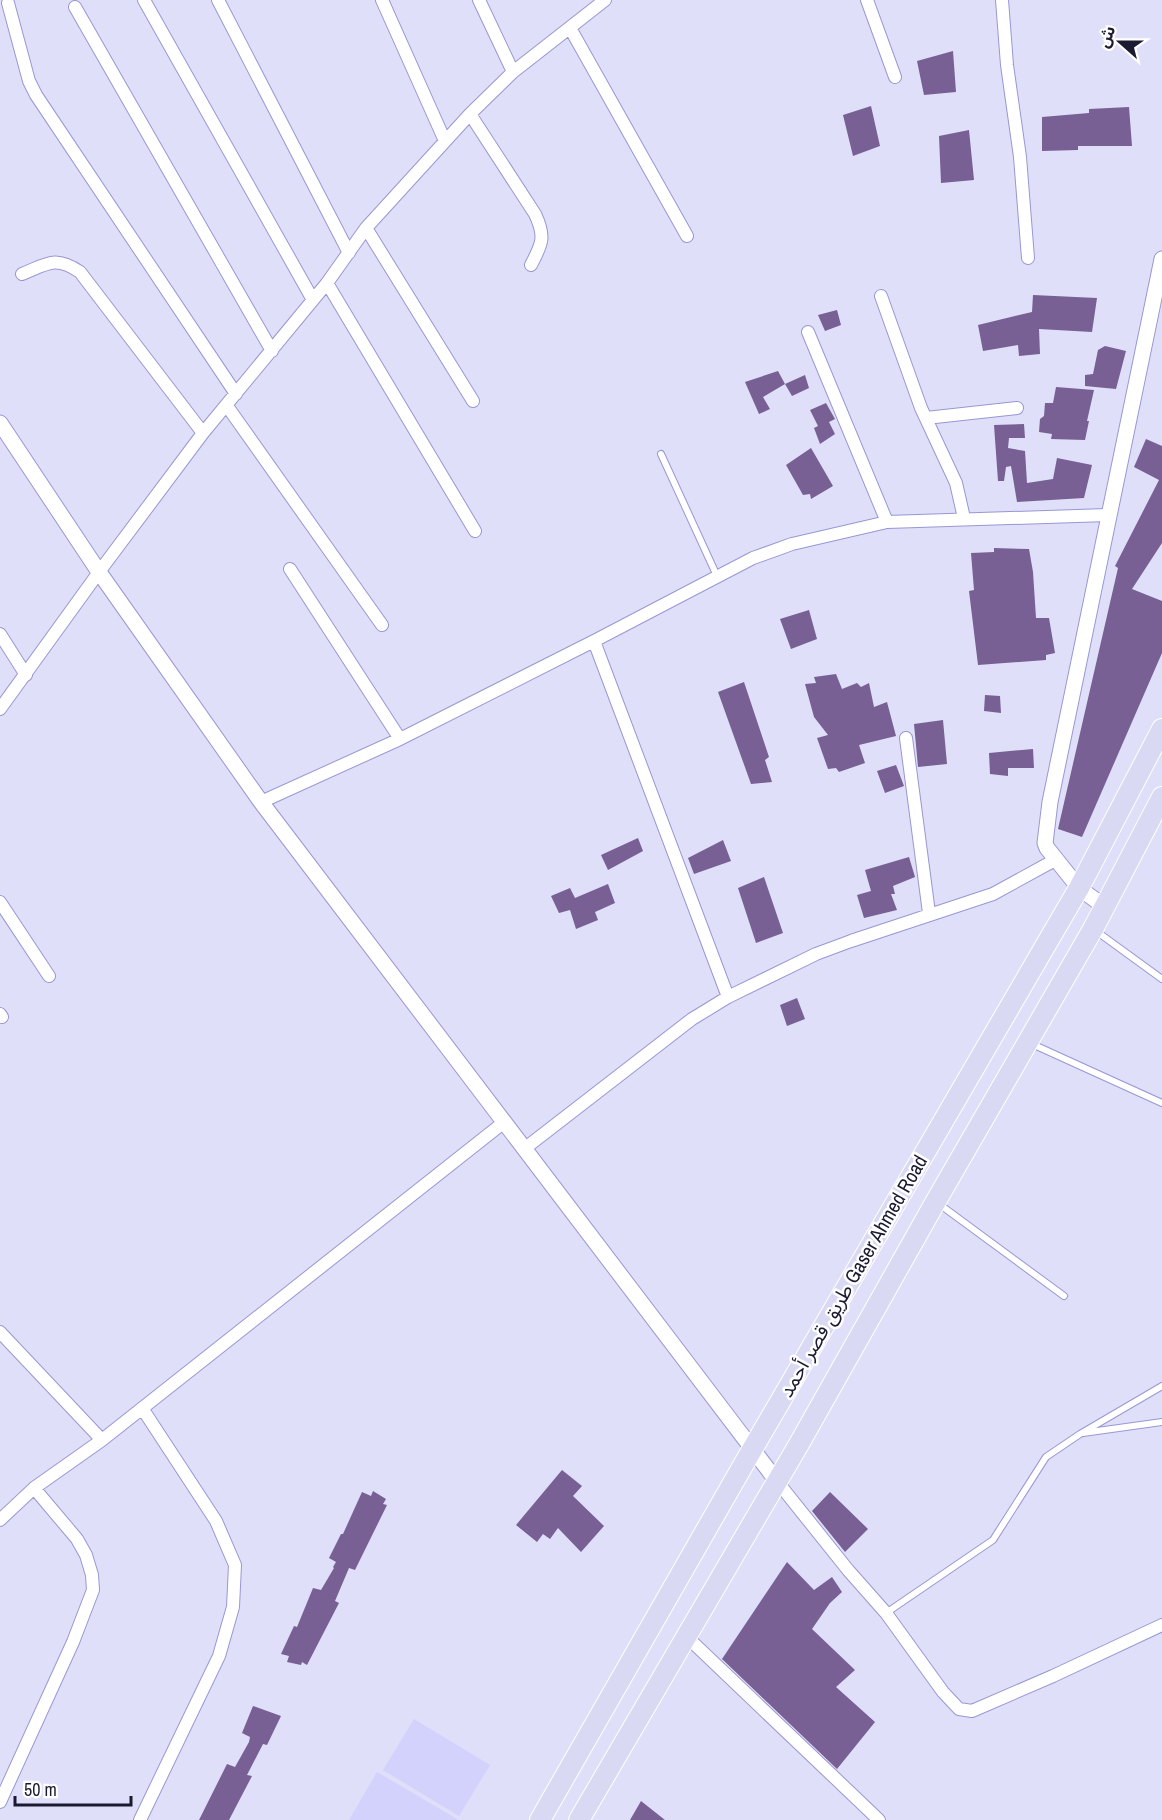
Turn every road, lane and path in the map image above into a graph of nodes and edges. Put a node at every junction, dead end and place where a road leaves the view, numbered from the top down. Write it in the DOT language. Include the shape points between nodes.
graph roads {
  1 [pos="144,0"];
  2 [pos="218,0"];
  3 [pos="382,0"];
  4 [pos="479,0"];
  5 [pos="867,0"];
  6 [pos="1002,0"];
  7 [pos="599,2"];
  8 [pos="8,3"];
  9 [pos="75,7"];
  10 [pos="570,28"];
  11 [pos="513,72"];
  12 [pos="895,77"];
  13 [pos="470,114"];
  14 [pos="446,141"];
  15 [pos="366,228"];
  16 [pos="687,236"];
  17 [pos="349,253"];
  18 [pos="1028,258"];
  19 [pos="1162,259"];
  20 [pos="531,265"];
  21 [pos="22,274"];
  22 [pos="327,283"];
  23 [pos="880,296"];
  24 [pos="313,300"];
  25 [pos="808,332"];
  26 [pos="272,351"];
  27 [pos="236,394"];
  28 [pos="473,401"];
  29 [pos="227,406"];
  30 [pos="1017,408"];
  31 [pos="926,418"];
  32 [pos="0,423"];
  33 [pos="203,433"];
  34 [pos="661,454"];
  35 [pos="1108,515"];
  36 [pos="964,518"];
  37 [pos="887,522"];
  38 [pos="475,531"];
  39 [pos="290,569"];
  40 [pos="99,572"];
  41 [pos="717,576"];
  42 [pos="382,625"];
  43 [pos="0,634"];
  44 [pos="594,641"];
  45 [pos="26,675"];
  46 [pos="0,710"];
  47 [pos="1162,729"];
  48 [pos="906,738"];
  49 [pos="400,739"];
  50 [pos="1162,797"];
  51 [pos="261,802"];
  52 [pos="1156,821"];
  53 [pos="1055,860"];
  54 [pos="1078,888"];
  55 [pos="0,902"];
  56 [pos="1106,907"];
  57 [pos="929,913"];
  58 [pos="1093,929"];
  59 [pos="49,976"];
  60 [pos="1162,979"];
  61 [pos="729,997"];
  62 [pos="1028,1042"];
  63 [pos="1162,1103"];
  64 [pos="503,1123"];
  65 [pos="524,1149"];
  66 [pos="936,1201"];
  67 [pos="1064,1296"];
  68 [pos="0,1332"];
  69 [pos="1162,1386"];
  70 [pos="142,1408"];
  71 [pos="1162,1422"];
  72 [pos="1080,1434"];
  73 [pos="102,1440"];
  74 [pos="753,1448"];
  75 [pos="776,1480"];
  76 [pos="34,1488"];
  77 [pos="0,1520"];
  78 [pos="886,1613"];
  79 [pos="1162,1626"];
  80 [pos="686,1636"];
  81 [pos="0,1802"];
  82 [pos="140,1820"];
  83 [pos="540,1820"];
  84 [pos="579,1820"];
  85 [pos="879,1820"];
  1 -- 24 [label="street"];
  2 -- 17 [label="street"];
  3 -- 14 [label="street"];
  4 -- 11 [label="street"];
  5 -- 12 [label="street"];
  6 -- 18 [label="street"];
  7 -- 10 [label="street"];
  8 -- 27 [label="street" via="36,95"];
  9 -- 26 [label="street"];
  10 -- 11 [label="street"];
  10 -- 16 [label="street"];
  11 -- 13 [label="street"];
  13 -- 14 [label="street"];
  13 -- 20 [label="street" via="536,214 542,229 540,248"];
  14 -- 15 [label="street"];
  15 -- 17 [label="street"];
  15 -- 28 [label="street"];
  17 -- 22 [label="street"];
  19 -- 35 [label="street"];
  21 -- 33 [label="street" via="54,262 63,262 80,272"];
  22 -- 24 [label="street"];
  22 -- 38 [label="street"];
  23 -- 31 [label="street"];
  24 -- 26 [label="street"];
  25 -- 37 [label="street"];
  26 -- 27 [label="street"];
  27 -- 29 [label="street"];
  29 -- 33 [label="street"];
  29 -- 42 [label="street"];
  30 -- 31 [label="street"];
  31 -- 36 [label="street" via="956,483"];
  32 -- 40 [label="street"];
  33 -- 40 [label="street"];
  34 -- 41 [label="lane"];
  35 -- 36 [label="street"];
  35 -- 53 [label="street" via="1050,802 1045,843"];
  36 -- 37 [label="street"];
  37 -- 41 [label="street" via="792,544"];
  39 -- 49 [label="street"];
  40 -- 45 [label="street"];
  40 -- 51 [label="street"];
  41 -- 44 [label="street"];
  43 -- 45 [label="street"];
  44 -- 49 [label="street"];
  44 -- 61 [label="street"];
  45 -- 46 [label="street"];
  47 -- 54 [label="main road, طريق قصر أحمد Gaser Ahmed Road"];
  48 -- 57 [label="street"];
  49 -- 51 [label="street"];
  50 -- 52 [label="main road, طريق قصر أحمد Gaser Ahmed Road"];
  51 -- 64 [label="street"];
  52 -- 56 [label="main road, طريق قصر أحمد Gaser Ahmed Road"];
  53 -- 54 [label="street"];
  53 -- 57 [label="street" via="993,894"];
  54 -- 56 [label="street"];
  54 -- 74 [label="main road, طريق قصر أحمد Gaser Ahmed Road"];
  55 -- 59 [label="street"];
  56 -- 58 [label="main road, طريق قصر أحمد Gaser Ahmed Road"];
  57 -- 61 [label="street" via="816,954"];
  58 -- 60 [label="lane"];
  58 -- 62 [label="main road, طريق قصر أحمد Gaser Ahmed Road"];
  61 -- 65 [label="street" via="692,1019"];
  62 -- 63 [label="lane"];
  62 -- 66 [label="main road, طريق قصر أحمد Gaser Ahmed Road"];
  64 -- 65 [label="street"];
  64 -- 70 [label="street"];
  65 -- 74 [label="street"];
  66 -- 67 [label="lane"];
  66 -- 75 [label="main road, طريق قصر أحمد Gaser Ahmed Road"];
  68 -- 73 [label="street"];
  69 -- 72 [label="lane"];
  70 -- 73 [label="street"];
  70 -- 82 [label="street" via="216,1521 235,1565 233,1607 219,1656"];
  71 -- 72 [label="lane"];
  72 -- 78 [label="lane" via="1046,1457 993,1540"];
  73 -- 76 [label="street"];
  74 -- 75 [label="street"];
  74 -- 83 [label="main road, طريق قصر أحمد Gaser Ahmed Road"];
  75 -- 78 [label="street"];
  75 -- 80 [label="main road, طريق قصر أحمد Gaser Ahmed Road"];
  76 -- 77 [label="street"];
  76 -- 81 [label="street" via="82,1547 93,1590"];
  78 -- 79 [label="street" via="943,1692 964,1711 972,1711"];
  80 -- 84 [label="main road, طريق قصر أحمد Gaser Ahmed Road"];
  80 -- 85 [label="street"];
}
